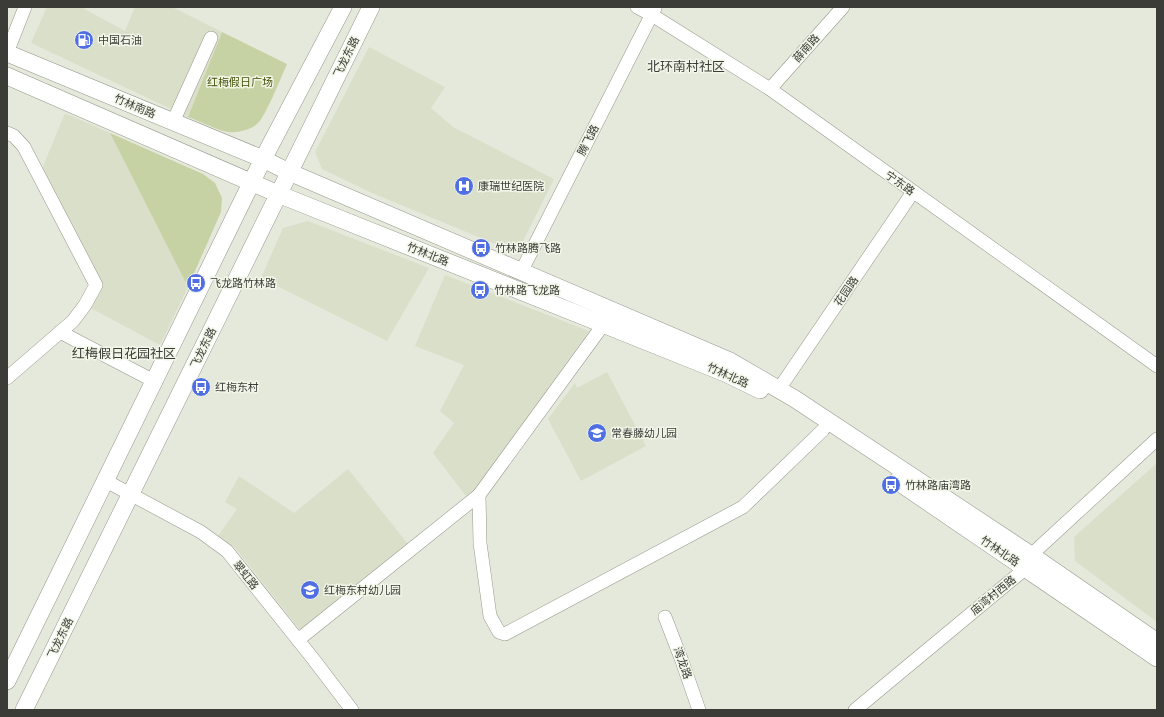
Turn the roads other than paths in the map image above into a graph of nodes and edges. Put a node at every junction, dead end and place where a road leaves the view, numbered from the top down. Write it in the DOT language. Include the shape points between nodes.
graph roads {
  1 [pos="25,7"];
  2 [pos="343,7"];
  3 [pos="371,7"];
  4 [pos="637,7"];
  5 [pos="843,7"];
  6 [pos="654,11"];
  7 [pos="211,38"];
  8 [pos="7,53"];
  9 [pos="7,76"];
  10 [pos="770,89"];
  11 [pos="173,122"];
  12 [pos="7,133"];
  13 [pos="263,159"];
  14 [pos="289,172"];
  15 [pos="252,182"];
  16 [pos="913,192"];
  17 [pos="278,194"];
  18 [pos="521,272"];
  19 [pos="603,325"];
  20 [pos="60,332"];
  21 [pos="1157,366"];
  22 [pos="7,378"];
  23 [pos="154,381"];
  24 [pos="779,389"];
  25 [pos="823,430"];
  26 [pos="1157,439"];
  27 [pos="106,481"];
  28 [pos="131,495"];
  29 [pos="479,495"];
  30 [pos="1028,561"];
  31 [pos="665,617"];
  32 [pos="298,640"];
  33 [pos="1157,642"];
  34 [pos="1157,658"];
  35 [pos="7,681"];
  36 [pos="24,710"];
  37 [pos="352,710"];
  38 [pos="699,710"];
  39 [pos="855,710"];
  1 -- 8 [label="street"];
  2 -- 13 [label="main road"];
  3 -- 14 [label="main road, 飞龙东路"];
  4 -- 6 [label="street, 宁东路"];
  5 -- 10 [label="street, 薛南路"];
  6 -- 10 [label="street, 宁东路"];
  6 -- 18 [label="street, 腾飞路"];
  7 -- 11 [label="street"];
  8 -- 11 [label="main road, 竹林南路"];
  9 -- 15 [label="main road, 竹林南路"];
  10 -- 16 [label="street, 宁东路"];
  11 -- 13 [label="main road, 竹林南路"];
  12 -- 20 [label="street" via="14,136 24,147 96,285 85,305"];
  13 -- 14 [label="main road, 竹林北路"];
  13 -- 15 [label="main road"];
  14 -- 17 [label="main road, 飞龙东路"];
  14 -- 18 [label="main road, 竹林北路"];
  15 -- 17 [label="main road, 竹林北路"];
  15 -- 23 [label="main road"];
  16 -- 21 [label="street, 宁东路"];
  16 -- 24 [label="street, 花园路"];
  17 -- 19 [label="main road, 竹林北路"];
  17 -- 28 [label="main road, 飞龙东路"];
  18 -- 24 [label="main road, 竹林北路" via="730,361"];
  19 -- 25 [label="main road, 竹林北路" via="724,372 776,400"];
  19 -- 29 [label="street"];
  20 -- 22 [label="street"];
  20 -- 23 [label="street"];
  23 -- 27 [label="main road"];
  24 -- 30 [label="main road, 竹林北路"];
  25 -- 29 [label="street" via="743,507 506,634 499,632 490,616 480,543"];
  25 -- 30 [label="main road, 竹林北路"];
  26 -- 30 [label="street, 庙湾村西路"];
  27 -- 28 [label="street, 翠虹路"];
  27 -- 35 [label="main road"];
  28 -- 32 [label="street, 翠虹路" via="201,532 227,551"];
  28 -- 36 [label="main road, 飞龙东路"];
  29 -- 32 [label="street"];
  30 -- 33 [label="main road, 竹林北路"];
  30 -- 34 [label="main road, 竹林北路"];
  30 -- 39 [label="street, 庙湾村西路"];
  31 -- 38 [label="street, 湾龙路"];
  32 -- 37 [label="street, 翠虹路"];
}
